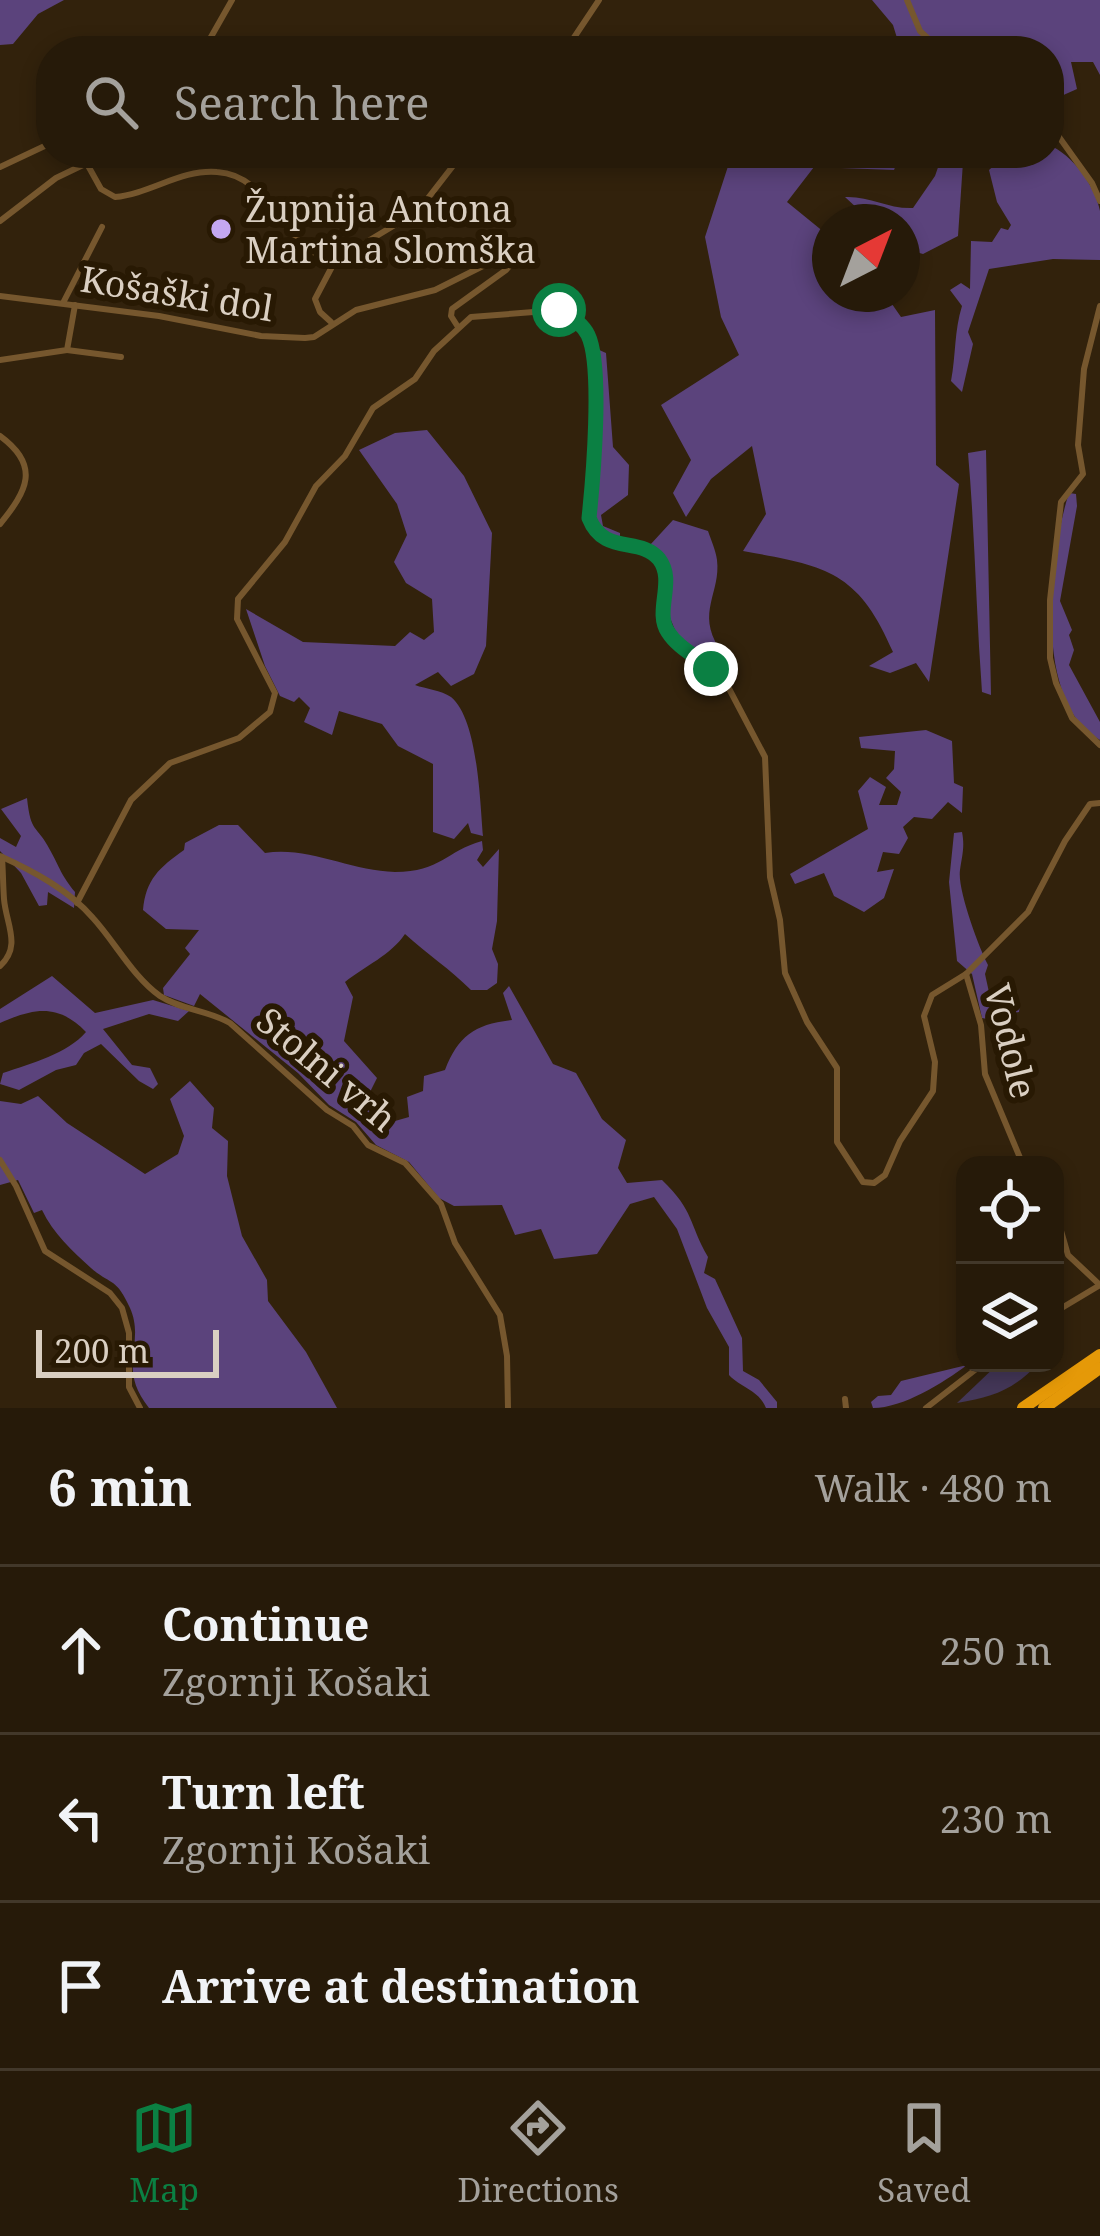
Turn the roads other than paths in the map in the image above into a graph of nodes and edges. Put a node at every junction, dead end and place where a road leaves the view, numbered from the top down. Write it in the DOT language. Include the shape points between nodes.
graph roads {
  1 [pos="232,0"];
  2 [pos="599,0"];
  3 [pos="907,0"];
  4 [pos="212,36"];
  5 [pos="575,36"];
  6 [pos="925,36"];
  7 [pos="1064,143"];
  8 [pos="36,150"];
  9 [pos="0,166"];
  10 [pos="81,168"];
  11 [pos="90,168"];
  12 [pos="451,168"];
  13 [pos="1100,201"];
  14 [pos="0,221"];
  15 [pos="102,227"];
  16 [pos="335,261"];
  17 [pos="0,296"];
  18 [pos="63,303"];
  19 [pos="75,305"];
  20 [pos="1100,306"];
  21 [pos="331,322"];
  22 [pos="458,326"];
  23 [pos="67,350"];
  24 [pos="121,357"];
  25 [pos="0,361"];
  26 [pos="0,436"];
  27 [pos="0,524"];
  28 [pos="1100,746"];
  29 [pos="1100,802"];
  30 [pos="1,857"];
  31 [pos="77,903"];
  32 [pos="0,967"];
  33 [pos="966,974"];
  34 [pos="1019,1156"];
  35 [pos="0,1160"];
  36 [pos="1064,1239"];
  37 [pos="1100,1285"];
  38 [pos="1064,1307"];
  39 [pos="1100,1354"];
  40 [pos="1100,1367"];
  41 [pos="972,1372"];
  42 [pos="1032,1406"];
  43 [pos="140,1408"];
  44 [pos="508,1408"];
  45 [pos="926,1408"];
  1 -- 4 [label="street"];
  2 -- 5 [label="street"];
  3 -- 6 [label="street"];
  7 -- 13 [label="street"];
  8 -- 9 [label="street"];
  10 -- 14 [label="street"];
  11 -- 16 [label="street" via="115,197 199,172 240,177 304,246"];
  12 -- 16 [label="street" via="418,211"];
  15 -- 18 [label="street"];
  16 -- 21 [label="street" via="315,299"];
  17 -- 18 [label="street, Košaški dol"];
  18 -- 19 [label="street, Košaški dol"];
  19 -- 21 [label="street, Košaški dol" via="283,337 314,337"];
  19 -- 23 [label="street"];
  20 -- 28 [label="street" via="1084,369 1083,474 1061,502 1049,621 1063,699"];
  21 -- 22 [label="street, Košaški dol" via="512,256 506,270 452,309"];
  22 -- 31 [label="street" via="415,379 373,407 238,599 237,620 275,693 270,712 239,738 170,763 141,790"];
  22 -- 33 [label="street, Vodole" via="482,314 559,310 590,338 596,435 589,518 606,539 658,558 666,630 724,681 759,741 768,765 770,878 785,973 837,1068 840,1151 863,1182 885,1175 933,1091 927,1004"];
  23 -- 24 [label="street"];
  23 -- 25 [label="street"];
  26 -- 27 [label="street" via="27,474 20,500"];
  29 -- 33 [label="street" via="1076,824 1034,905"];
  30 -- 31 [label="street, Stolni vrh"];
  30 -- 32 [label="street" via="13,934"];
  31 -- 44 [label="street, Stolni vrh" via="158,994 230,1023 424,1183 500,1315"];
  33 -- 34 [label="street, Vodole" via="986,1074"];
  35 -- 43 [label="street" via="45,1251 122,1308 129,1387"];
  36 -- 37 [label="street" via="1070,1258"];
  37 -- 38 [label="street"];
  39 -- 42 [label="highway"];
  40 -- 42 [label="highway"];
  41 -- 45 [label="street"];
}
